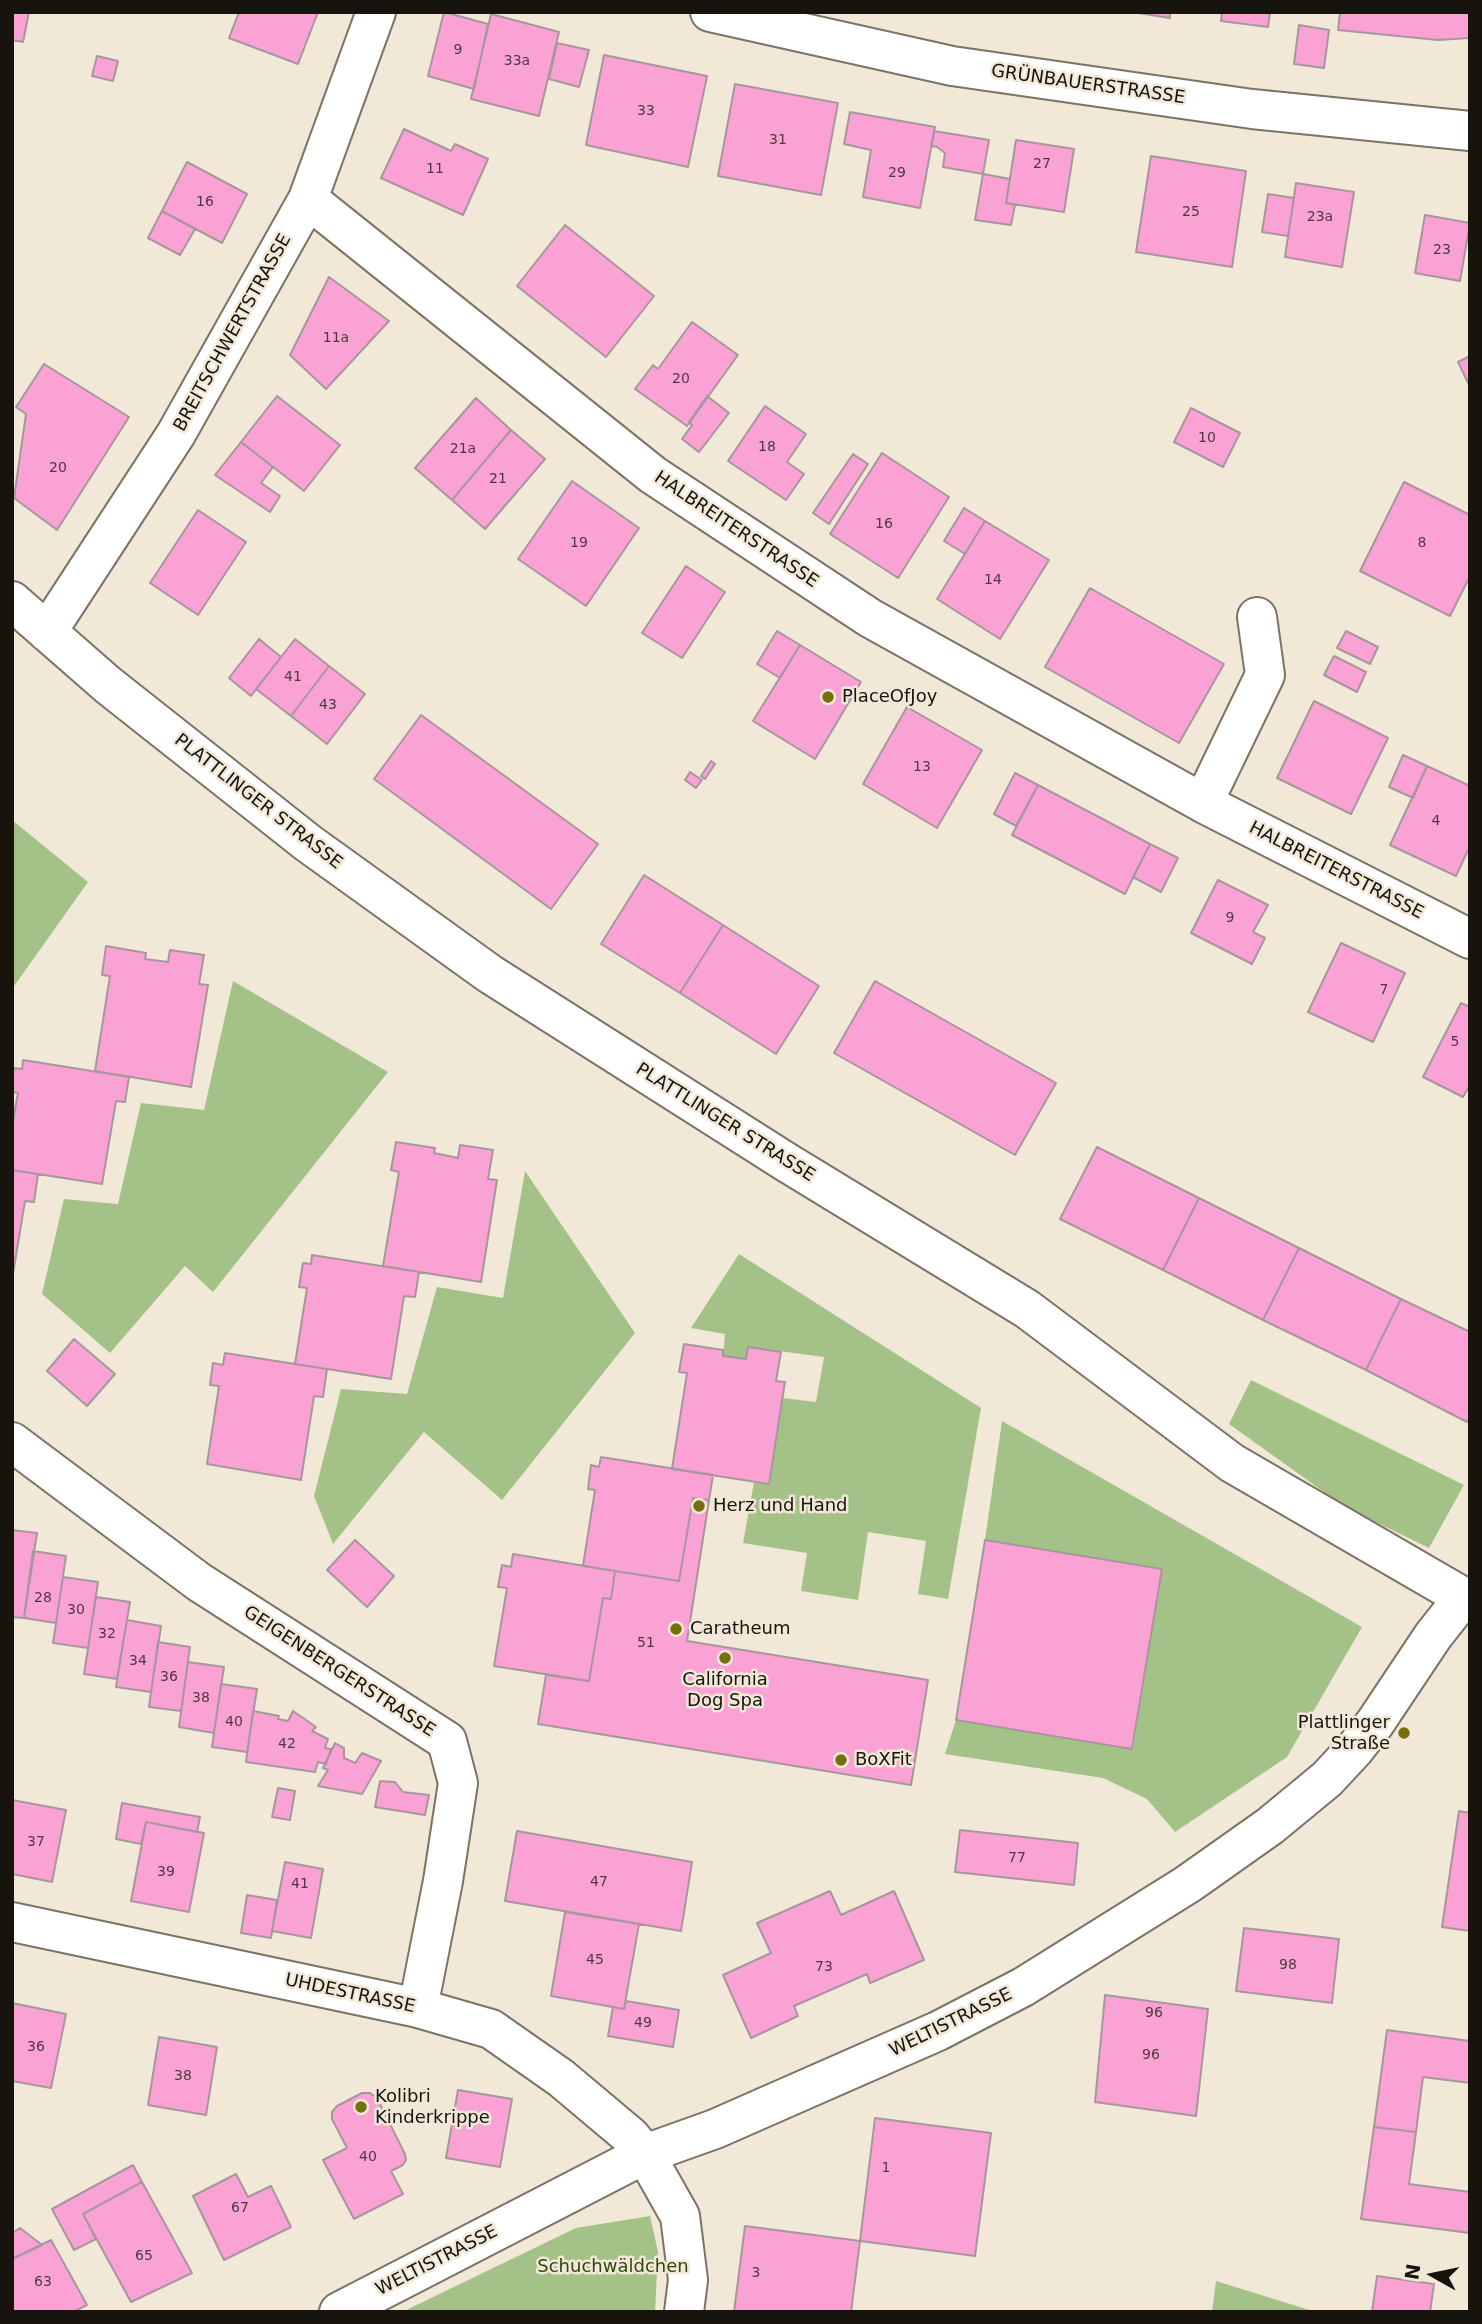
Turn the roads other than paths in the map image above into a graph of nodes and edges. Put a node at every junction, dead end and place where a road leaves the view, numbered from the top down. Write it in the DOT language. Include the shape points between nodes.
graph roads {
  1 [pos="376,12"];
  2 [pos="710,12"];
  3 [pos="1470,131"];
  4 [pos="308,199"];
  5 [pos="12,601"];
  6 [pos="1257,617"];
  7 [pos="47,632"];
  8 [pos="1203,803"];
  9 [pos="1470,939"];
  10 [pos="12,1442"];
  11 [pos="1466,1599"];
  12 [pos="12,1922"];
  13 [pos="418,2008"];
  14 [pos="645,2154"];
  15 [pos="340,2312"];
  16 [pos="684,2312"];
  1 -- 4 [label="street, BREITSCHWERTSTRASSE"];
  2 -- 3 [label="street, GRÜNBAUERSTRASSE" via="953,66 1252,108"];
  4 -- 7 [label="street, BREITSCHWERTSTRASSE" via="176,434"];
  4 -- 8 [label="street, HALBREITERSTRASSE" via="653,475 870,618"];
  5 -- 7 [label="street, PLATTLINGER STRASSE"];
  6 -- 8 [label="street" via="1265,674"];
  7 -- 11 [label="street, PLATTLINGER STRASSE" via="308,843 489,974 1027,1309 1232,1463"];
  8 -- 9 [label="street, HALBREITERSTRASSE"];
  10 -- 13 [label="street, GEIGENBERGERSTRASSE" via="199,1582 447,1741 458,1783"];
  11 -- 14 [label="street, WELTISTRASSE" via="1426,1646 1375,1723 1326,1779 1188,1884 1023,1987 938,2031 715,2129"];
  12 -- 13 [label="street, UHDESTRASSE"];
  13 -- 14 [label="street, UHDESTRASSE" via="491,2029 561,2078 631,2136"];
  14 -- 15 [label="street, WELTISTRASSE"];
  14 -- 16 [label="street, UHDESTRASSE" via="680,2216 688,2280"];
}
